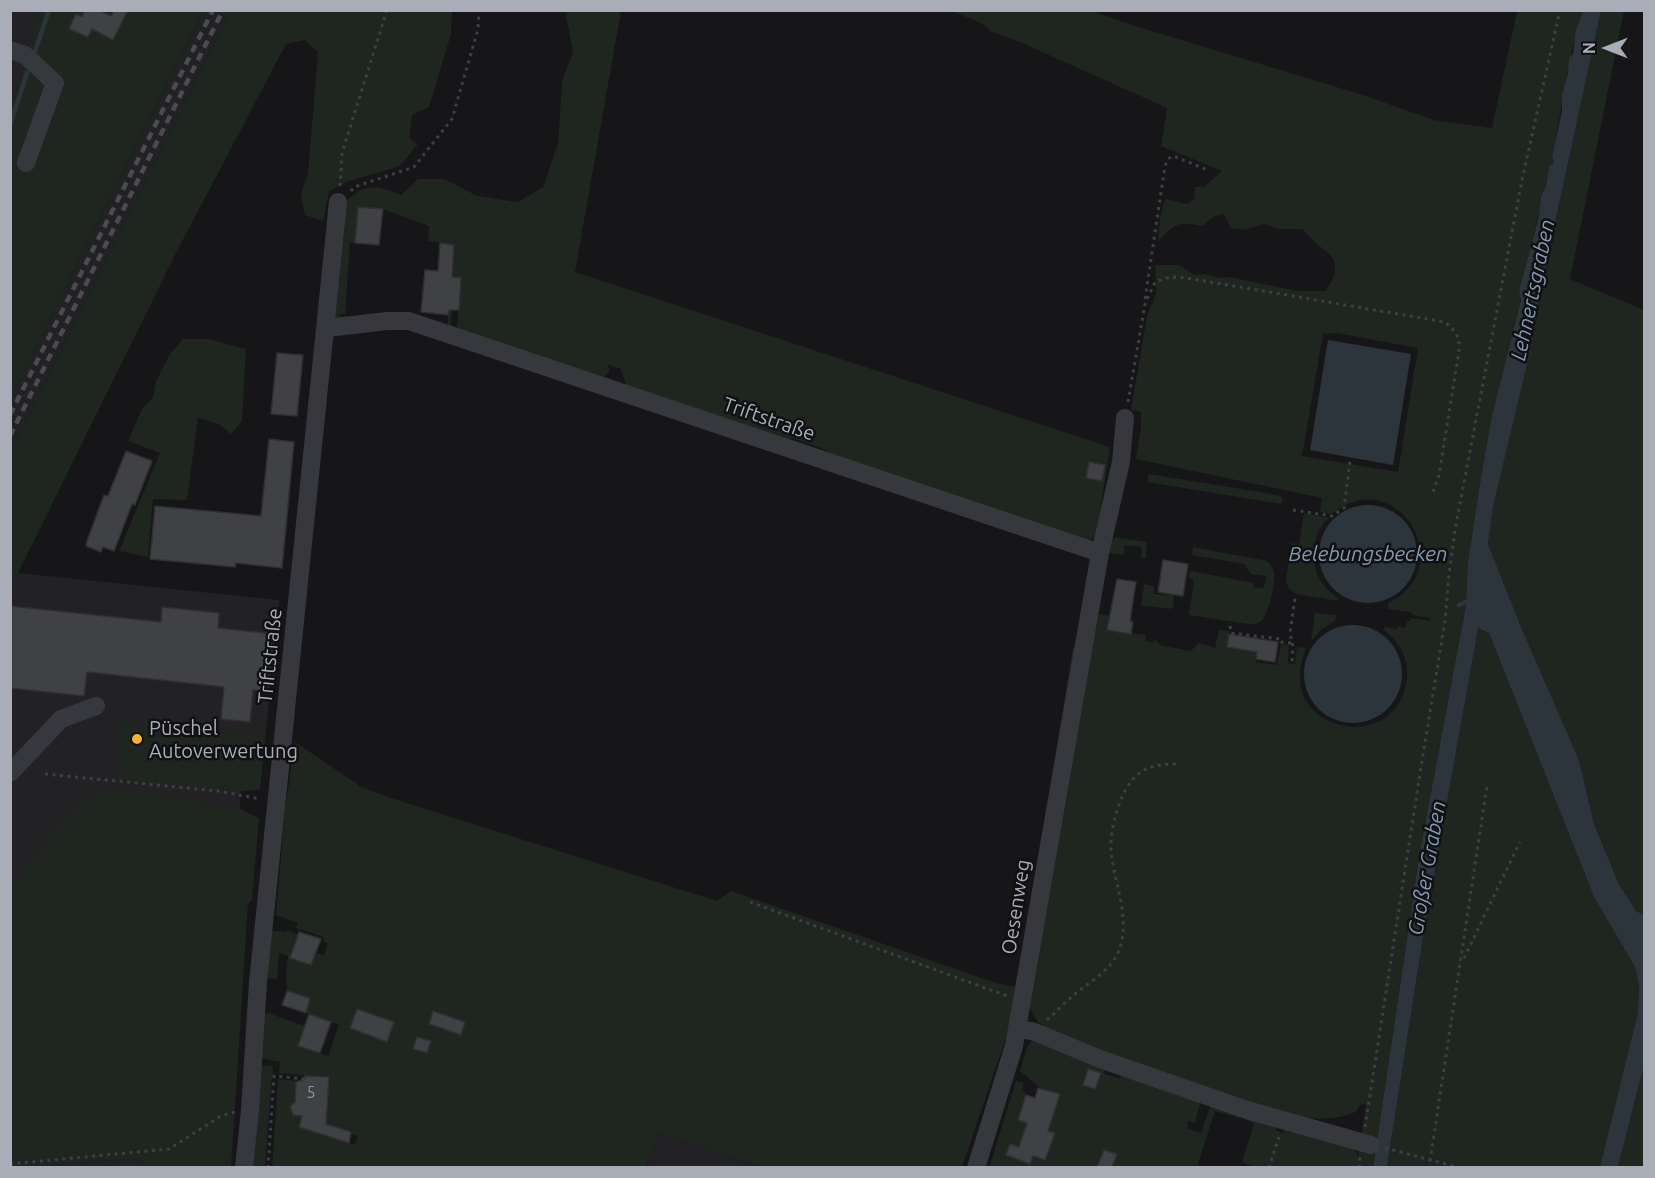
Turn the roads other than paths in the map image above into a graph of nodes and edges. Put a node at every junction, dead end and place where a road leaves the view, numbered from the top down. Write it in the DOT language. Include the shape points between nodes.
graph roads {
  1 [pos="10,50"];
  2 [pos="26,163"];
  3 [pos="338,202"];
  4 [pos="327,328"];
  5 [pos="1125,418"];
  6 [pos="1101,553"];
  7 [pos="96,706"];
  8 [pos="10,773"];
  9 [pos="1026,1030"];
  10 [pos="1367,1143"];
  11 [pos="244,1167"];
  12 [pos="976,1167"];
  1 -- 2 [label="street" via="25,56 55,83"];
  3 -- 4 [label="street, Triftstraße"];
  4 -- 6 [label="street, Triftstraße" via="409,321"];
  4 -- 11 [label="street, Triftstraße" via="258,982"];
  5 -- 6 [label="street" via="1121,462"];
  6 -- 9 [label="street, Oesenweg" via="1022,1002"];
  7 -- 8 [label="street" via="61,719"];
  9 -- 10 [label="street" via="1149,1076"];
  9 -- 12 [label="street, Oesenweg" via="1012,1054"];
}
